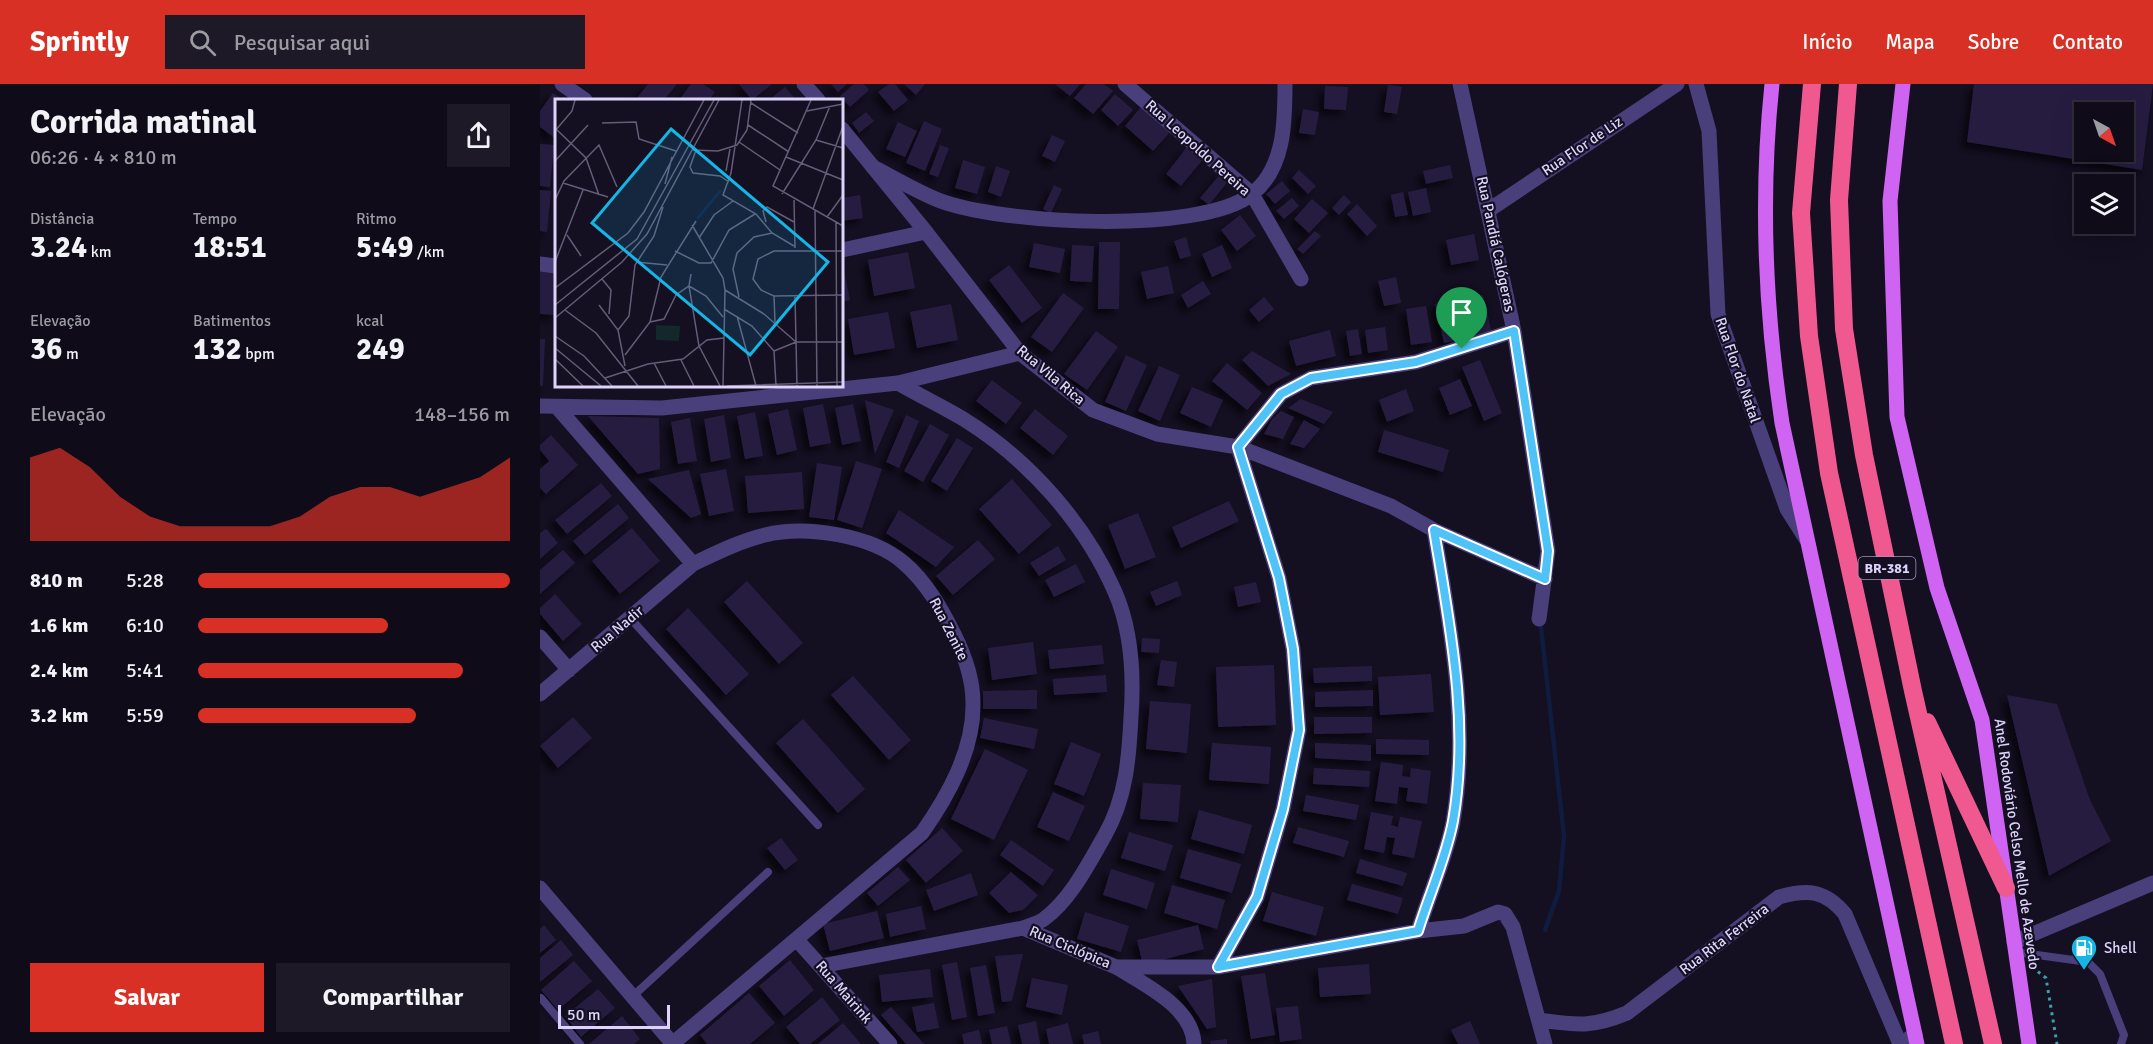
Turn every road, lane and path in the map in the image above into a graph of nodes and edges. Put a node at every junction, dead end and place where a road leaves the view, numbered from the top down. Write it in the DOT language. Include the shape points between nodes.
graph roads {
  1 [pos="562,84"];
  2 [pos="804,84"];
  3 [pos="1125,84"];
  4 [pos="1285,84"];
  5 [pos="1460,84"];
  6 [pos="1677,84"];
  7 [pos="1696,84"];
  8 [pos="1772,84"];
  9 [pos="1812,84"];
  10 [pos="1848,84"];
  11 [pos="1903,84"];
  12 [pos="584,99"];
  13 [pos="817,99"];
  14 [pos="843,130"];
  15 [pos="873,167"];
  16 [pos="1252,194"];
  17 [pos="1489,210"];
  18 [pos="926,231"];
  19 [pos="843,250"];
  20 [pos="540,264"];
  21 [pos="555,266"];
  22 [pos="1301,279"];
  23 [pos="1514,331"];
  24 [pos="1020,354"];
  25 [pos="898,383"];
  26 [pos="540,406"];
  27 [pos="557,407"];
  28 [pos="1238,447"];
  29 [pos="1434,530"];
  30 [pos="1806,540"];
  31 [pos="693,564"];
  32 [pos="1545,579"];
  33 [pos="630,618"];
  34 [pos="1539,619"];
  35 [pos="540,637"];
  36 [pos="568,670"];
  37 [pos="1913,691"];
  38 [pos="540,694"];
  39 [pos="818,825"];
  40 [pos="768,872"];
  41 [pos="2153,883"];
  42 [pos="540,888"];
  43 [pos="2006,888"];
  44 [pos="1023,927"];
  45 [pos="1418,931"];
  46 [pos="797,939"];
  47 [pos="2014,947"];
  48 [pos="821,966"];
  49 [pos="1116,967"];
  50 [pos="1218,967"];
  51 [pos="2046,978"];
  52 [pos="633,997"];
  53 [pos="541,998"];
  54 [pos="1539,1020"];
  55 [pos="1916,1039"];
  56 [pos="580,1044"];
  57 [pos="672,1044"];
  58 [pos="890,1044"];
  59 [pos="1194,1044"];
  60 [pos="1545,1044"];
  61 [pos="1901,1044"];
  62 [pos="1954,1044"];
  63 [pos="1993,1044"];
  64 [pos="2029,1044"];
  65 [pos="2057,1044"];
  66 [pos="2121,1044"];
  1 -- 12 [label="street"];
  2 -- 13 [label="street"];
  3 -- 16 [label="street, Rua Leopoldo Pereira"];
  4 -- 16 [label="street" via="1281,145 1271,171"];
  5 -- 17 [label="street, Rua Pandiá Calógeras"];
  6 -- 17 [label="street, Rua Flor de Liz"];
  7 -- 30 [label="street, Rua Flor do Natal" via="1709,131 1718,314 1787,509"];
  8 -- 30 [label="main road" via="1764,227 1767,303 1782,423"];
  9 -- 62 [label="highway, BR-381" via="1801,213 1809,336 1829,473"];
  10 -- 37 [label="highway, BR-381" via="1839,200 1844,329 1864,455"];
  11 -- 43 [label="main road, Anel Rodoviário Celso Mello de Azevedo" via="1890,201 1897,417 1937,588 1982,720"];
  14 -- 15 [label="street, Rua Vila Rica"];
  15 -- 16 [label="street" via="938,200 992,214 1162,221 1216,211"];
  15 -- 18 [label="street, Rua Vila Rica"];
  16 -- 22 [label="street, Rua Leopoldo Pereira"];
  17 -- 23 [label="street, Rua Pandiá Calógeras"];
  18 -- 19 [label="street"];
  18 -- 24 [label="street, Rua Vila Rica"];
  20 -- 21 [label="street"];
  23 -- 28 [label="street" via="1416,362 1311,378 1281,394"];
  23 -- 32 [label="street, Rua Pandiá Calógeras" via="1548,551"];
  24 -- 25 [label="street"];
  24 -- 28 [label="street, Rua Vila Rica" via="1093,410 1157,434"];
  25 -- 27 [label="street" via="662,408"];
  25 -- 44 [label="street" via="966,421 1018,460 1072,517 1116,593 1127,633 1133,678 1128,767 1115,817 1067,894 1043,920"];
  26 -- 27 [label="street"];
  27 -- 31 [label="street"];
  28 -- 29 [label="street, Rua Vila Rica" via="1390,506"];
  28 -- 50 [label="street" via="1279,578 1293,649 1299,730 1283,809 1257,897"];
  29 -- 32 [label="street, Rua Vila Rica"];
  29 -- 45 [label="street" via="1457,668 1460,744 1453,823"];
  30 -- 55 [label="main road"];
  31 -- 33 [label="street, Rua Nadir"];
  31 -- 46 [label="street, Rua Zenite" via="766,534 801,531 859,540 903,562 919,579 947,619 968,667 973,704 971,724 961,763 942,804 922,833"];
  32 -- 34 [label="street, Rua Pandiá Calógeras"];
  33 -- 36 [label="street, Rua Nadir"];
  33 -- 39 [label="lane"];
  35 -- 36 [label="street"];
  36 -- 38 [label="street, Rua Nadir"];
  37 -- 43 [label="highway"];
  37 -- 63 [label="highway, BR-381"];
  40 -- 52 [label="lane"];
  41 -- 47 [label="street"];
  42 -- 52 [label="street"];
  43 -- 47 [label="main road, Anel Rodoviário Celso Mello de Azevedo"];
  44 -- 48 [label="street, Rua Ciclópica"];
  44 -- 49 [label="street, Rua Ciclópica"];
  45 -- 50 [label="street, Rua Ciclópica"];
  45 -- 54 [label="street, Rua Ciclópica" via="1464,926 1498,912 1505,914 1514,927"];
  46 -- 48 [label="street, Rua Mairink"];
  46 -- 57 [label="street, Rua Zenite"];
  47 -- 64 [label="main road, Anel Rodoviário Celso Mello de Azevedo"];
  47 -- 66 [label="lane" via="2088,962 2100,974 2124,1035"];
  48 -- 58 [label="street, Rua Mairink"];
  49 -- 50 [label="street, Rua Ciclópica"];
  49 -- 59 [label="street" via="1169,1001 1186,1022"];
  51 -- 65 [label="path"];
  52 -- 57 [label="street"];
  53 -- 56 [label="lane"];
  54 -- 60 [label="street"];
  54 -- 61 [label="street, Rua Rita Ferreira" via="1601,1024 1627,1013 1779,897 1801,891 1820,892 1845,914"];
  55 -- 61 [label="street"];
}
